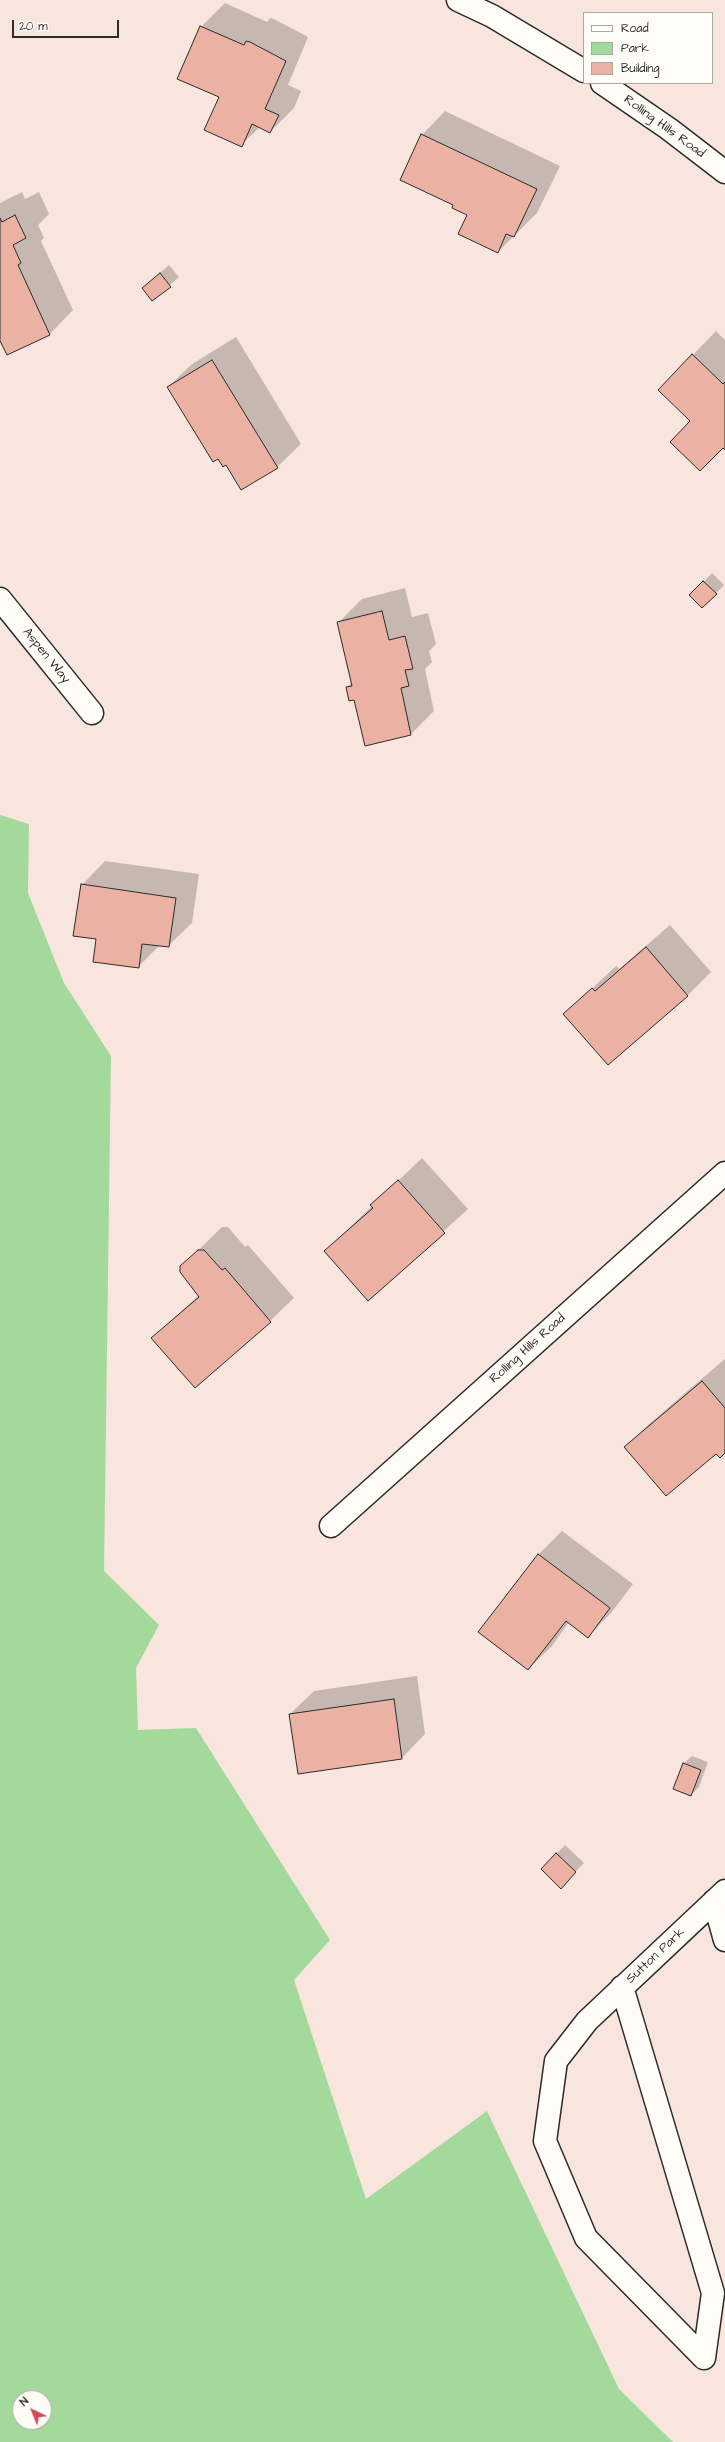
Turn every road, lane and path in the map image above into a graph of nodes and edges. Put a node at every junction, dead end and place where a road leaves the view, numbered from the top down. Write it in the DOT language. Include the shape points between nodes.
graph roads {
  1 [pos="458,0"];
  2 [pos="583,70"];
  3 [pos="603,84"];
  4 [pos="725,172"];
  5 [pos="0,599"];
  6 [pos="92,713"];
  7 [pos="725,1173"];
  8 [pos="330,1526"];
  9 [pos="720,1896"];
  10 [pos="725,1940"];
  11 [pos="622,1987"];
  1 -- 2 [label="street" via="492,16"];
  3 -- 4 [label="street, Rolling Hills Road" via="669,128"];
  5 -- 6 [label="street, Aspen Way"];
  7 -- 8 [label="street, Rolling Hills Road"];
  9 -- 10 [label="street"];
  9 -- 11 [label="street, Sutton Park"];
  11 -- 11 [label="street, Sutton Park" via="587,2021 556,2061 545,2141 586,2238 704,2358 713,2293"];
}
